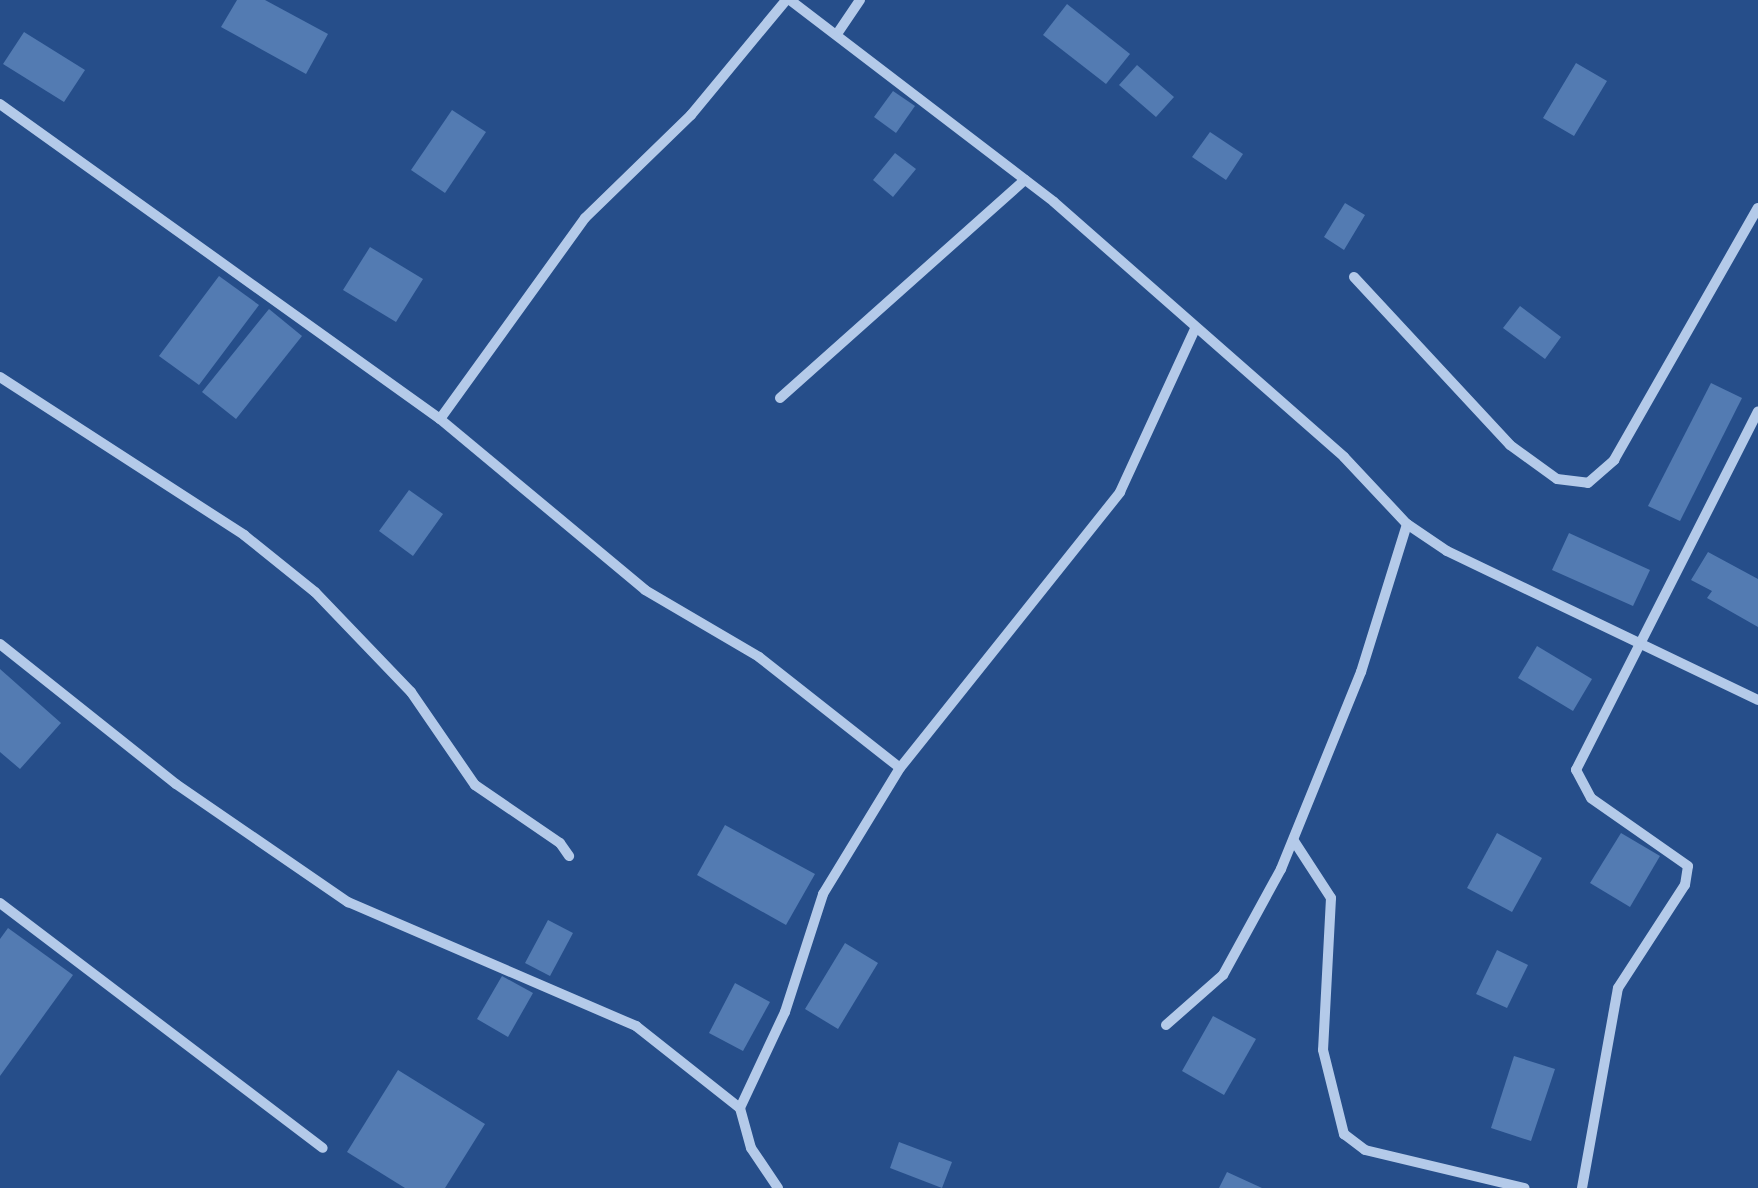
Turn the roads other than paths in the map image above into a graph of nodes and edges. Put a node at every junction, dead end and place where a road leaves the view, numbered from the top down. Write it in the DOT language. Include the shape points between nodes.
graph roads {
  1 [pos="788,0"];
  2 [pos="860,0"];
  3 [pos="836,34"];
  4 [pos="0,104"];
  5 [pos="1025,180"];
  6 [pos="1758,208"];
  7 [pos="1354,277"];
  8 [pos="1195,329"];
  9 [pos="0,377"];
  10 [pos="780,398"];
  11 [pos="1758,412"];
  12 [pos="440,419"];
  13 [pos="1406,524"];
  14 [pos="0,644"];
  15 [pos="1642,648"];
  16 [pos="1758,700"];
  17 [pos="900,768"];
  18 [pos="1294,840"];
  19 [pos="569,856"];
  20 [pos="0,902"];
  21 [pos="1166,1025"];
  22 [pos="740,1108"];
  23 [pos="323,1148"];
  24 [pos="778,1188"];
  25 [pos="1525,1188"];
  26 [pos="1582,1188"];
  1 -- 3 [label="street"];
  1 -- 12 [label="street" via="691,115 585,218"];
  2 -- 3 [label="street"];
  3 -- 5 [label="street"];
  4 -- 12 [label="street"];
  5 -- 8 [label="street"];
  5 -- 10 [label="street"];
  6 -- 7 [label="street" via="1614,460 1588,483 1557,479 1510,445"];
  8 -- 13 [label="street" via="1344,458"];
  8 -- 17 [label="street" via="1120,492"];
  9 -- 19 [label="street" via="244,535 315,592 411,692 475,785"];
  11 -- 15 [label="street"];
  12 -- 17 [label="street" via="644,590 759,656"];
  13 -- 15 [label="street"];
  13 -- 18 [label="street" via="1361,672"];
  14 -- 22 [label="street" via="176,784 348,902 636,1026"];
  15 -- 16 [label="street"];
  15 -- 26 [label="street" via="1576,770 1591,798 1682,858 1687,877 1618,988"];
  17 -- 22 [label="street" via="823,894 785,1012"];
  18 -- 21 [label="street" via="1223,975"];
  18 -- 25 [label="street" via="1330,898 1324,1050 1344,1134 1365,1150"];
  20 -- 23 [label="street"];
  22 -- 24 [label="street" via="751,1148"];
}
